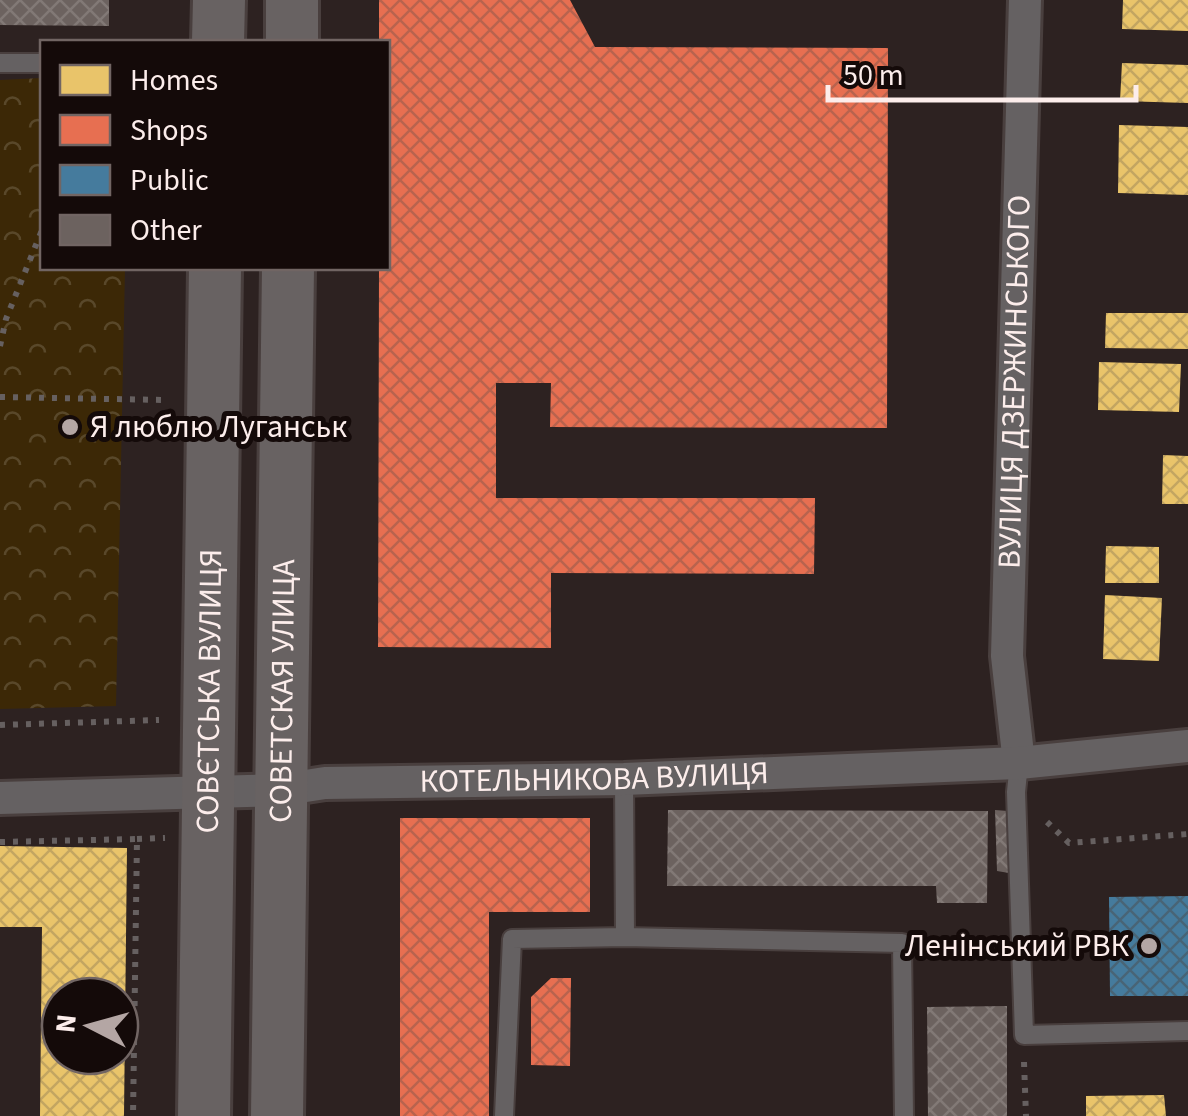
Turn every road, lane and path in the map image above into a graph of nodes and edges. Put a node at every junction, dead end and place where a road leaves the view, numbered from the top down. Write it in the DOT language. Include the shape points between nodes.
graph roads {
  1 [pos="218,0"];
  2 [pos="292,0"];
  3 [pos="1025,0"];
  4 [pos="218,40"];
  5 [pos="292,40"];
  6 [pos="0,63"];
  7 [pos="40,63"];
  8 [pos="40,235"];
  9 [pos="216,270"];
  10 [pos="288,270"];
  11 [pos="0,346"];
  12 [pos="0,397"];
  13 [pos="166,400"];
  14 [pos="160,720"];
  15 [pos="0,725"];
  16 [pos="1188,746"];
  17 [pos="1018,763"];
  18 [pos="624,780"];
  19 [pos="280,790"];
  20 [pos="210,792"];
  21 [pos="0,798"];
  22 [pos="0,842"];
  23 [pos="625,937"];
  24 [pos="1188,1031"];
  25 [pos="1024,1036"];
  26 [pos="133,1116"];
  27 [pos="204,1116"];
  28 [pos="277,1116"];
  29 [pos="504,1116"];
  30 [pos="904,1116"];
  31 [pos="1026,1116"];
  1 -- 4 [label="main road"];
  2 -- 5 [label="main road"];
  3 -- 17 [label="street, ВУЛИЦЯ ДЗЕРЖИНСЬКОГО" via="1007,656"];
  6 -- 7 [label="lane"];
  8 -- 11 [label="path"];
  9 -- 20 [label="main road, СОВЄТСЬКА ВУЛИЦЯ"];
  10 -- 19 [label="main road, СОВЕТСКАЯ УЛИЦА"];
  12 -- 13 [label="path"];
  14 -- 15 [label="path"];
  16 -- 17 [label="street, КОТЕЛЬНИКОВА ВУЛИЦЯ"];
  17 -- 18 [label="street, КОТЕЛЬНИКОВА ВУЛИЦЯ"];
  17 -- 25 [label="lane"];
  18 -- 19 [label="street, КОТЕЛЬНИКОВА ВУЛИЦЯ" via="394,781"];
  18 -- 23 [label="lane"];
  19 -- 20 [label="street, КОТЕЛЬНИКОВА ВУЛИЦЯ"];
  19 -- 28 [label="main road, СОВЕТСКАЯ УЛИЦА"];
  20 -- 21 [label="street, КОТЕЛЬНИКОВА ВУЛИЦЯ"];
  20 -- 27 [label="main road, СОВЄТСЬКА ВУЛИЦЯ"];
  22 -- 26 [label="path" via="137,838"];
  23 -- 29 [label="lane" via="512,940"];
  23 -- 30 [label="lane" via="902,943"];
  24 -- 25 [label="lane"];
  25 -- 31 [label="path"];
}
